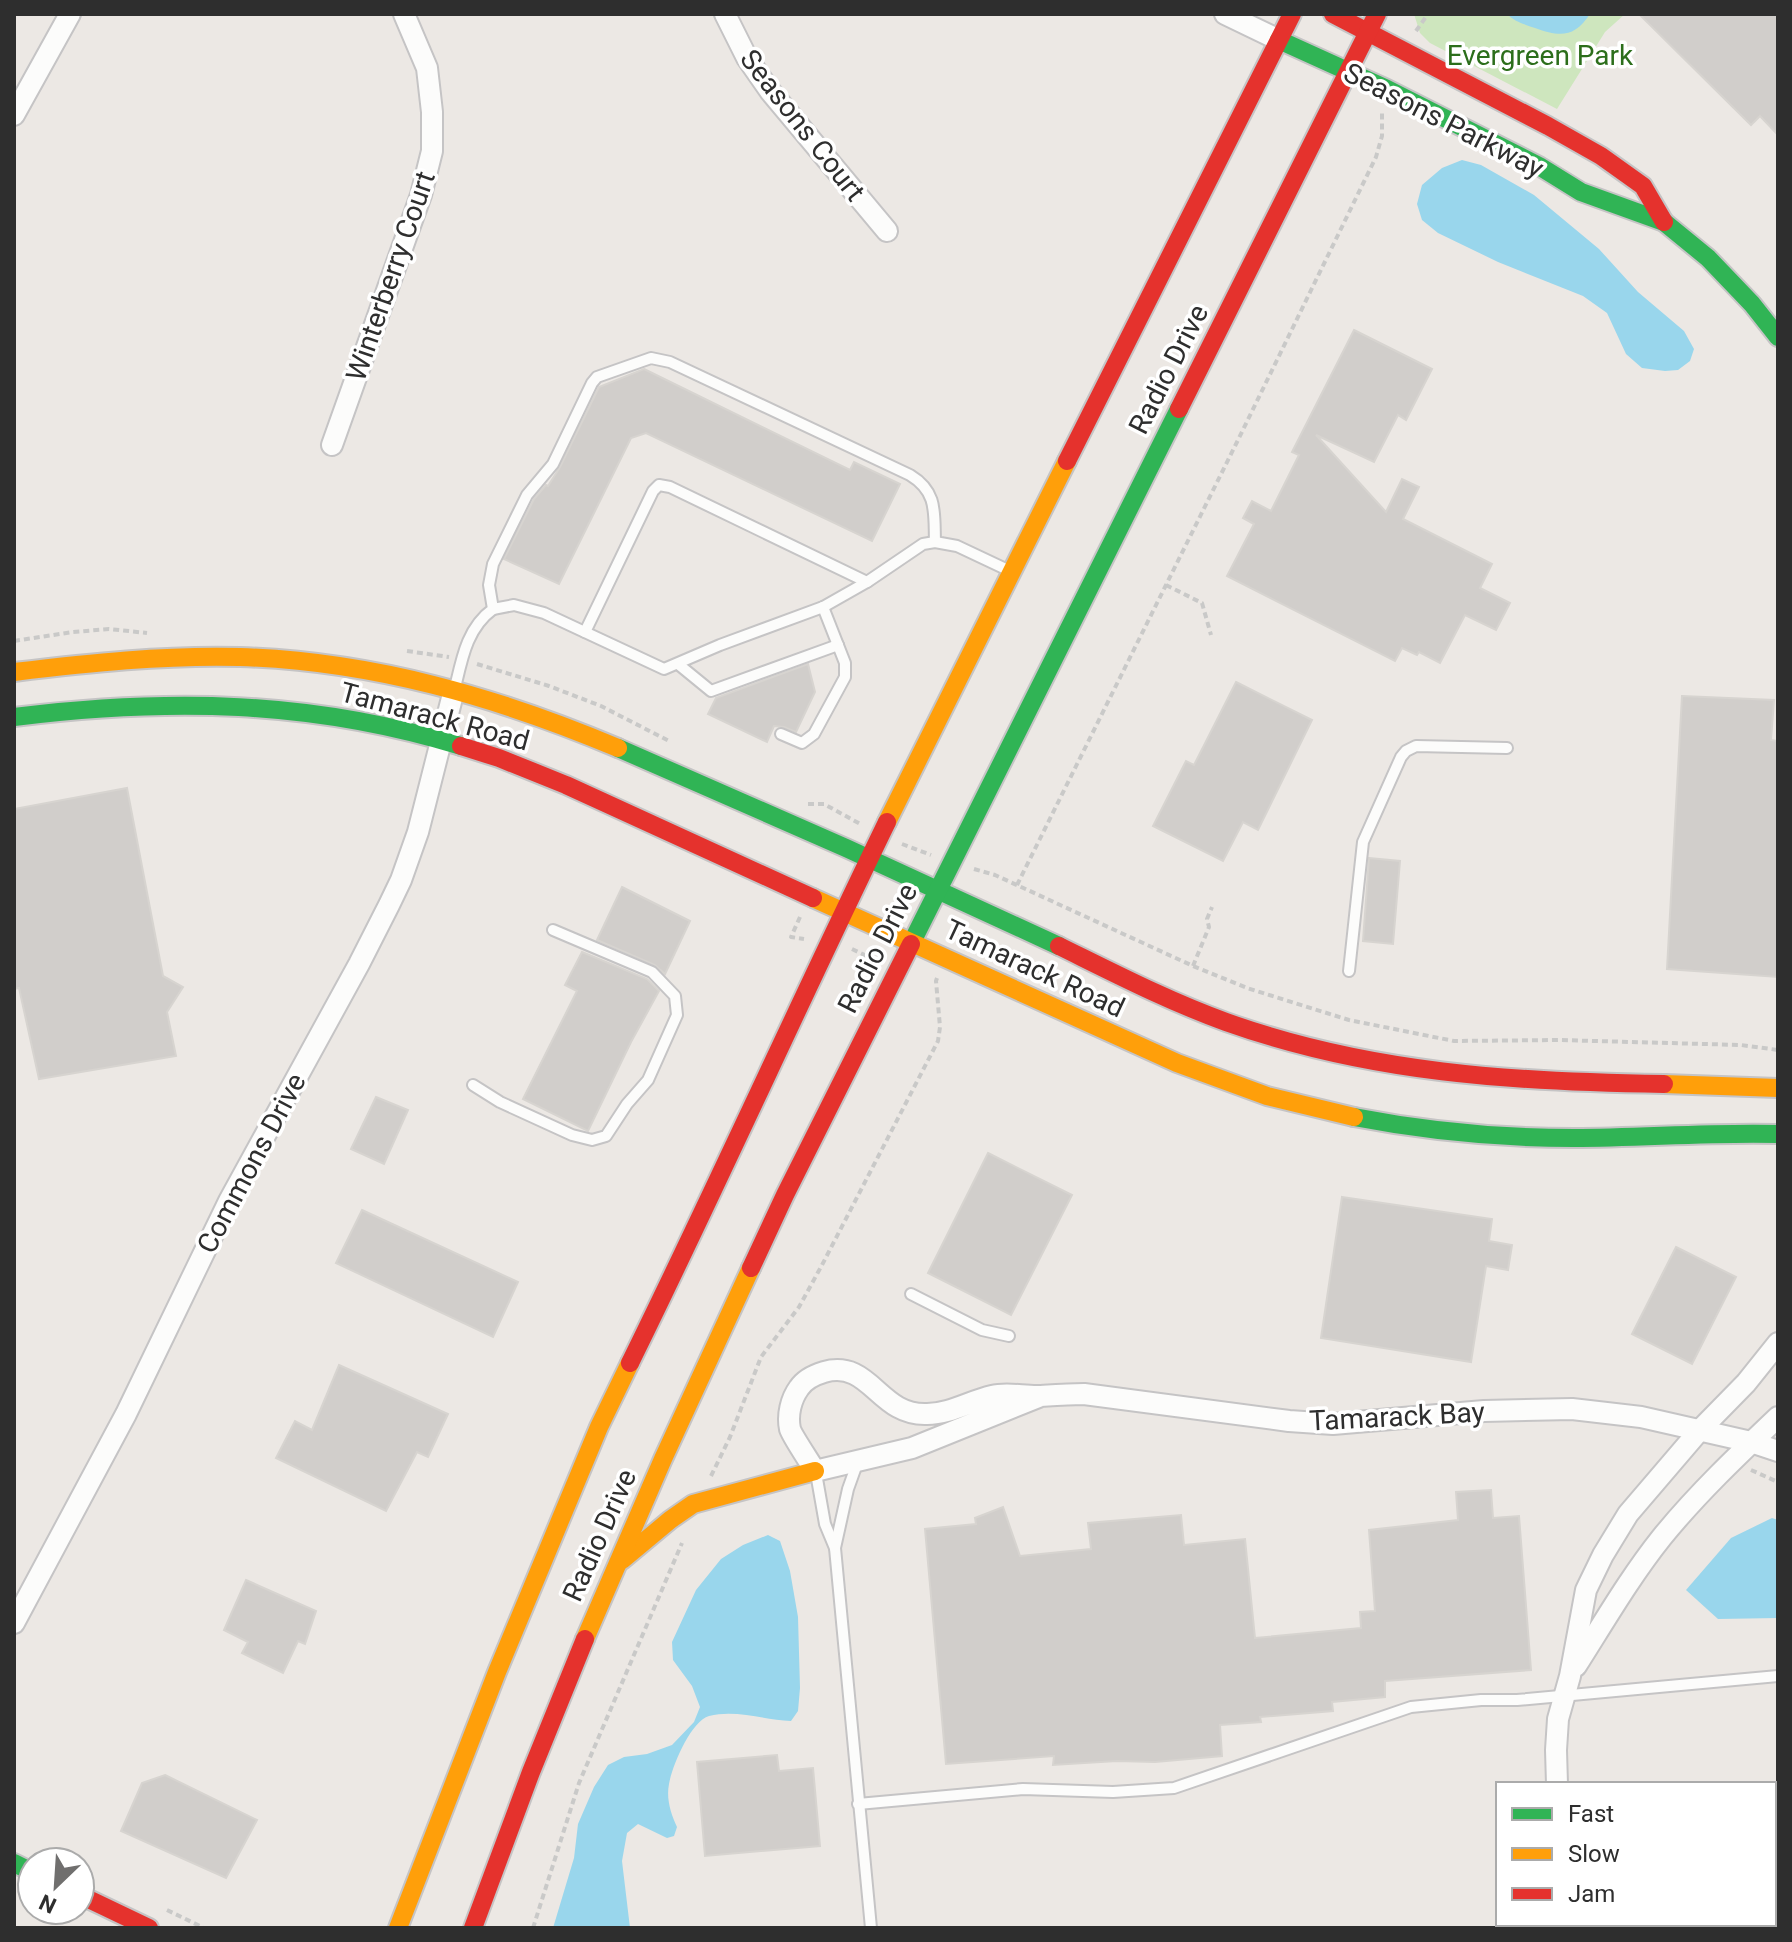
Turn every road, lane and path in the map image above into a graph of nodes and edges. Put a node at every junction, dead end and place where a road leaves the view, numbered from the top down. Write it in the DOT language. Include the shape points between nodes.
graph roads {
  1 [pos="70,14"];
  2 [pos="404,14"];
  3 [pos="725,14"];
  4 [pos="1225,14"];
  5 [pos="1292,14"];
  6 [pos="1333,14"];
  7 [pos="1377,14"];
  8 [pos="1367,33"];
  9 [pos="1279,40"];
  10 [pos="1348,71"];
  11 [pos="1382,113"];
  12 [pos="14,115"];
  13 [pos="1664,222"];
  14 [pos="887,231"];
  15 [pos="1778,337"];
  16 [pos="332,445"];
  17 [pos="935,542"];
  18 [pos="1012,572"];
  19 [pos="867,582"];
  20 [pos="1166,585"];
  21 [pos="823,607"];
  22 [pos="493,609"];
  23 [pos="585,632"];
  24 [pos="1211,635"];
  25 [pos="838,645"];
  26 [pos="678,664"];
  27 [pos="14,672"];
  28 [pos="454,690"];
  29 [pos="14,717"];
  30 [pos="781,734"];
  31 [pos="442,740"];
  32 [pos="1507,748"];
  33 [pos="847,816"];
  34 [pos="881,834"];
  35 [pos="869,859"];
  36 [pos="952,862"];
  37 [pos="1017,885"];
  38 [pos="937,889"];
  39 [pos="1212,907"];
  40 [pos="844,911"];
  41 [pos="553,930"];
  42 [pos="791,937"];
  43 [pos="911,941"];
  44 [pos="828,944"];
  45 [pos="1193,966"];
  46 [pos="898,968"];
  47 [pos="1349,971"];
  48 [pos="936,981"];
  49 [pos="1778,1050"];
  50 [pos="473,1085"];
  51 [pos="1778,1088"];
  52 [pos="1778,1134"];
  53 [pos="911,1294"];
  54 [pos="1009,1336"];
  55 [pos="1778,1343"];
  56 [pos="1041,1396"];
  57 [pos="1778,1417"];
  58 [pos="1699,1431"];
  59 [pos="1751,1442"];
  60 [pos="1778,1451"];
  61 [pos="858,1461"];
  62 [pos="1754,1470"];
  63 [pos="815,1471"];
  64 [pos="1778,1482"];
  65 [pos="706,1487"];
  66 [pos="683,1540"];
  67 [pos="835,1548"];
  68 [pos="615,1566"];
  69 [pos="14,1623"];
  70 [pos="1778,1676"];
  71 [pos="1567,1686"];
  72 [pos="1557,1782"];
  73 [pos="858,1804"];
  74 [pos="96,1903"];
  75 [pos="149,1928"];
  76 [pos="398,1928"];
  77 [pos="473,1928"];
  78 [pos="533,1928"];
  79 [pos="871,1928"];
  1 -- 12 [label="street"];
  2 -- 16 [label="street, Winterberry Court" via="427,68 432,151"];
  3 -- 14 [label="street, Seasons Court" via="770,91"];
  4 -- 9 [label="street, Seasons Parkway"];
  5 -- 9 [label="street, Radio Drive"];
  6 -- 8 [label="street, Seasons Parkway"];
  7 -- 8 [label="street, Radio Drive"];
  8 -- 10 [label="street, Radio Drive"];
  8 -- 13 [label="street, Seasons Parkway" via="1601,156 1643,186"];
  9 -- 10 [label="street, Seasons Parkway"];
  9 -- 18 [label="street, Radio Drive"];
  10 -- 13 [label="street, Seasons Parkway" via="1581,192"];
  10 -- 36 [label="street, Radio Drive"];
  11 -- 20 [label="path" via="1376,157"];
  13 -- 15 [label="street, Seasons Parkway" via="1708,258"];
  17 -- 18 [label="lane" via="957,546"];
  17 -- 19 [label="lane" via="923,544"];
  17 -- 22 [label="lane" via="932,498 923,483 670,362 651,358 592,383 553,464 527,495 493,564"];
  18 -- 34 [label="street, Radio Drive"];
  19 -- 21 [label="lane"];
  19 -- 23 [label="lane" via="659,485"];
  20 -- 24 [label="path" via="1202,603"];
  20 -- 37 [label="path"];
  21 -- 25 [label="lane"];
  21 -- 26 [label="lane"];
  22 -- 23 [label="lane" via="525,607"];
  22 -- 28 [label="lane" via="471,634"];
  23 -- 26 [label="lane" via="664,669"];
  25 -- 26 [label="lane" via="711,691"];
  25 -- 30 [label="lane" via="845,677 814,734 802,743"];
  27 -- 28 [label="street, Tamarack Road" via="238,657 405,677"];
  28 -- 31 [label="street, Commons Drive"];
  28 -- 35 [label="street, Tamarack Road" via="549,720"];
  29 -- 31 [label="street, Tamarack Road" via="188,702 286,708"];
  31 -- 40 [label="street, Tamarack Road" via="536,772"];
  31 -- 69 [label="street, Commons Drive" via="418,832 389,905 229,1201 126,1414"];
  32 -- 47 [label="lane" via="1416,746 1401,757 1363,842"];
  33 -- 34 [label="path"];
  34 -- 35 [label="street, Radio Drive"];
  34 -- 36 [label="path"];
  35 -- 38 [label="street, Tamarack Road"];
  35 -- 40 [label="street, Radio Drive"];
  36 -- 37 [label="path"];
  36 -- 38 [label="street, Radio Drive"];
  37 -- 45 [label="path"];
  38 -- 43 [label="street, Radio Drive"];
  38 -- 51 [label="street, Tamarack Road" via="1167,998 1333,1054 1410,1069 1509,1079"];
  39 -- 45 [label="path"];
  40 -- 43 [label="street, Tamarack Road"];
  40 -- 44 [label="street, Radio Drive"];
  41 -- 50 [label="lane" via="652,972 675,996 677,1015 648,1080 606,1136 592,1140 500,1102"];
  42 -- 44 [label="path"];
  43 -- 46 [label="street, Radio Drive"];
  43 -- 52 [label="street, Tamarack Road" via="1186,1067 1322,1111 1497,1136"];
  44 -- 46 [label="path"];
  44 -- 76 [label="street, Radio Drive" via="599,1427"];
  45 -- 49 [label="path" via="1349,1020 1454,1041"];
  46 -- 68 [label="street, Radio Drive" via="785,1195"];
  48 -- 65 [label="path" via="938,1041 799,1307 761,1357"];
  53 -- 54 [label="lane" via="982,1330"];
  55 -- 58 [label="street"];
  56 -- 58 [label="street, Tamarack Bay" via="1084,1394 1333,1424 1572,1409"];
  56 -- 61 [label="street, Tamarack Bay" via="912,1448"];
  56 -- 63 [label="street, Tamarack Bay" via="994,1395 927,1415 889,1404 852,1372 812,1375 790,1405 790,1431"];
  57 -- 59 [label="street"];
  58 -- 59 [label="street, Tamarack Bay"];
  58 -- 71 [label="street" via="1628,1514 1603,1555 1586,1590"];
  59 -- 60 [label="street, Tamarack Bay"];
  59 -- 71 [label="street" via="1636,1571"];
  61 -- 63 [label="street, Tamarack Bay"];
  61 -- 67 [label="lane"];
  62 -- 64 [label="path"];
  63 -- 67 [label="lane"];
  63 -- 68 [label="street" via="693,1504"];
  66 -- 78 [label="path" via="579,1783"];
  67 -- 73 [label="lane"];
  68 -- 77 [label="street, Radio Drive"];
  70 -- 71 [label="lane"];
  71 -- 72 [label="street" via="1558,1719"];
  71 -- 73 [label="lane" via="1517,1700 1411,1707 1174,1788 1023,1789"];
  73 -- 79 [label="lane"];
  74 -- 75 [label="street"];
}
